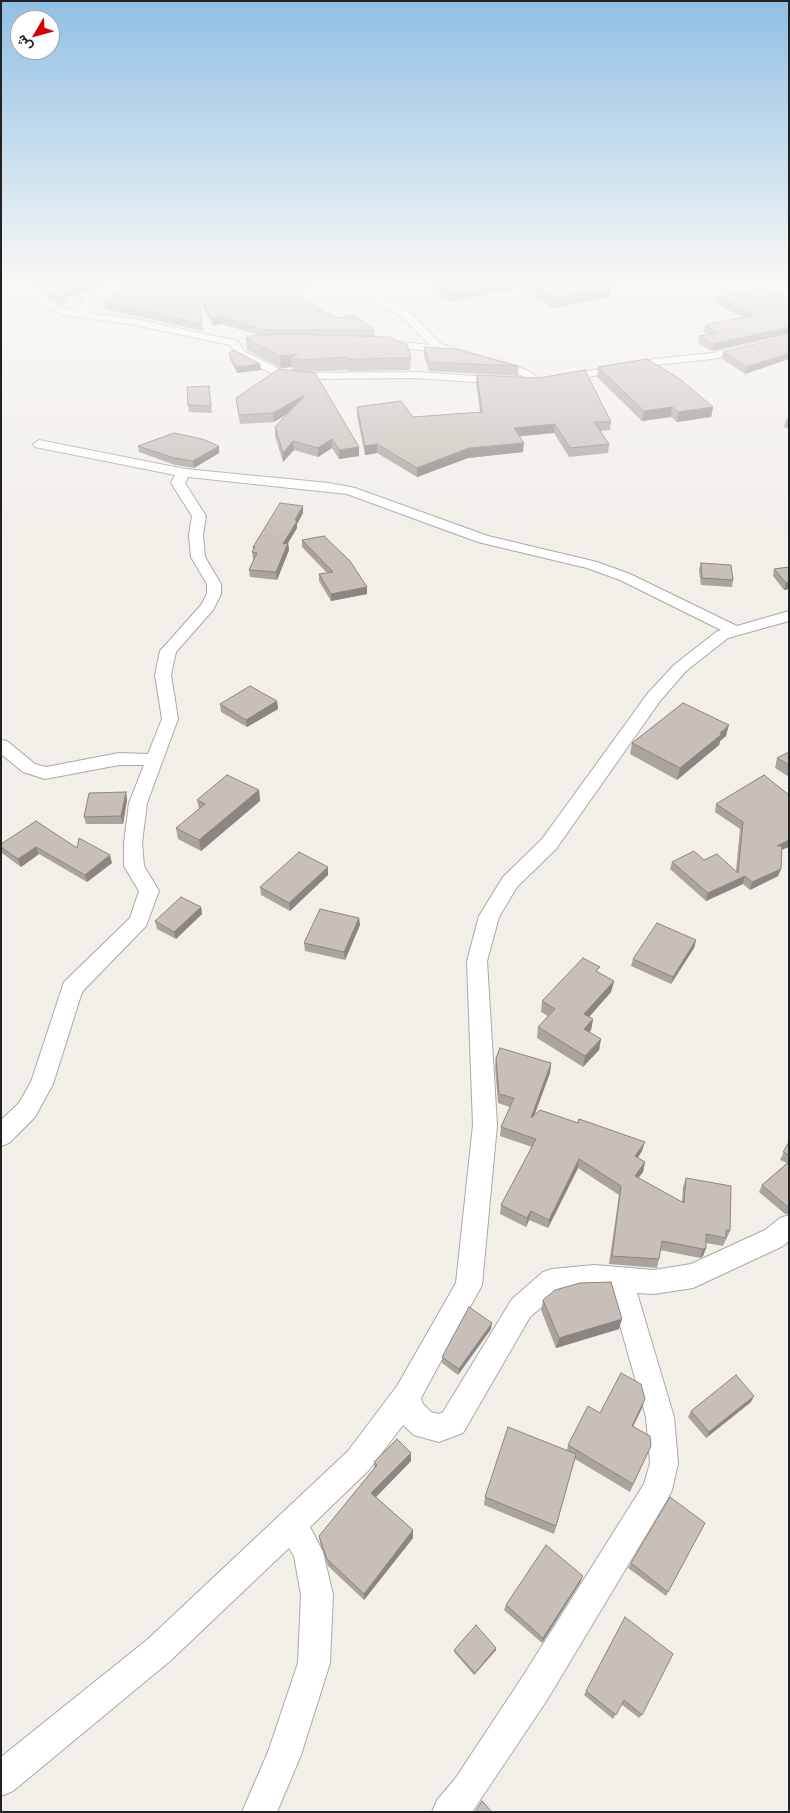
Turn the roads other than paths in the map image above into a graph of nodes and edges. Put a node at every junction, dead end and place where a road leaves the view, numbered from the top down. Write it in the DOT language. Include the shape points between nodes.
graph roads {
  1 [pos="264,366"];
  2 [pos="501,366"];
  3 [pos="634,366"];
  4 [pos="538,382"];
  5 [pos="39,444"];
  6 [pos="185,473"];
  7 [pos="789,616"];
  8 [pos="735,631"];
  9 [pos="1,745"];
  10 [pos="155,760"];
  11 [pos="1,1136"];
  12 [pos="789,1226"];
  13 [pos="620,1279"];
  14 [pos="407,1396"];
  15 [pos="292,1524"];
  16 [pos="1,1779"];
  17 [pos="258,1812"];
  18 [pos="449,1812"];
  1 -- 4 [label="street" via="294,376 416,375"];
  2 -- 4 [label="street" via="523,372"];
  3 -- 4 [label="street"];
  5 -- 6 [label="street"];
  6 -- 8 [label="street" via="350,491 483,539 592,565"];
  6 -- 10 [label="street" via="178,483 199,516 196,535 198,557 214,584 214,594 208,607 168,651 163,675 170,719"];
  7 -- 8 [label="street"];
  8 -- 14 [label="street" via="722,635 680,668 654,698 549,844 510,882 489,916 477,961 485,1125 469,1285"];
  9 -- 10 [label="street" via="29,768 45,772 119,759"];
  10 -- 11 [label="street" via="138,803 133,844 134,866 148,891 139,921 72,988 42,1084 27,1110"];
  12 -- 13 [label="street" via="774,1238 692,1276 654,1282"];
  13 -- 14 [label="street" via="594,1277 552,1281 521,1308 453,1422 439,1428 424,1425 410,1412"];
  13 -- 18 [label="street" via="660,1417 664,1463 657,1490 536,1688 467,1791"];
  14 -- 15 [label="street" via="358,1461"];
  15 -- 16 [label="street" via="159,1650"];
  15 -- 17 [label="street" via="308,1552 317,1595 314,1663 284,1755"];
}
